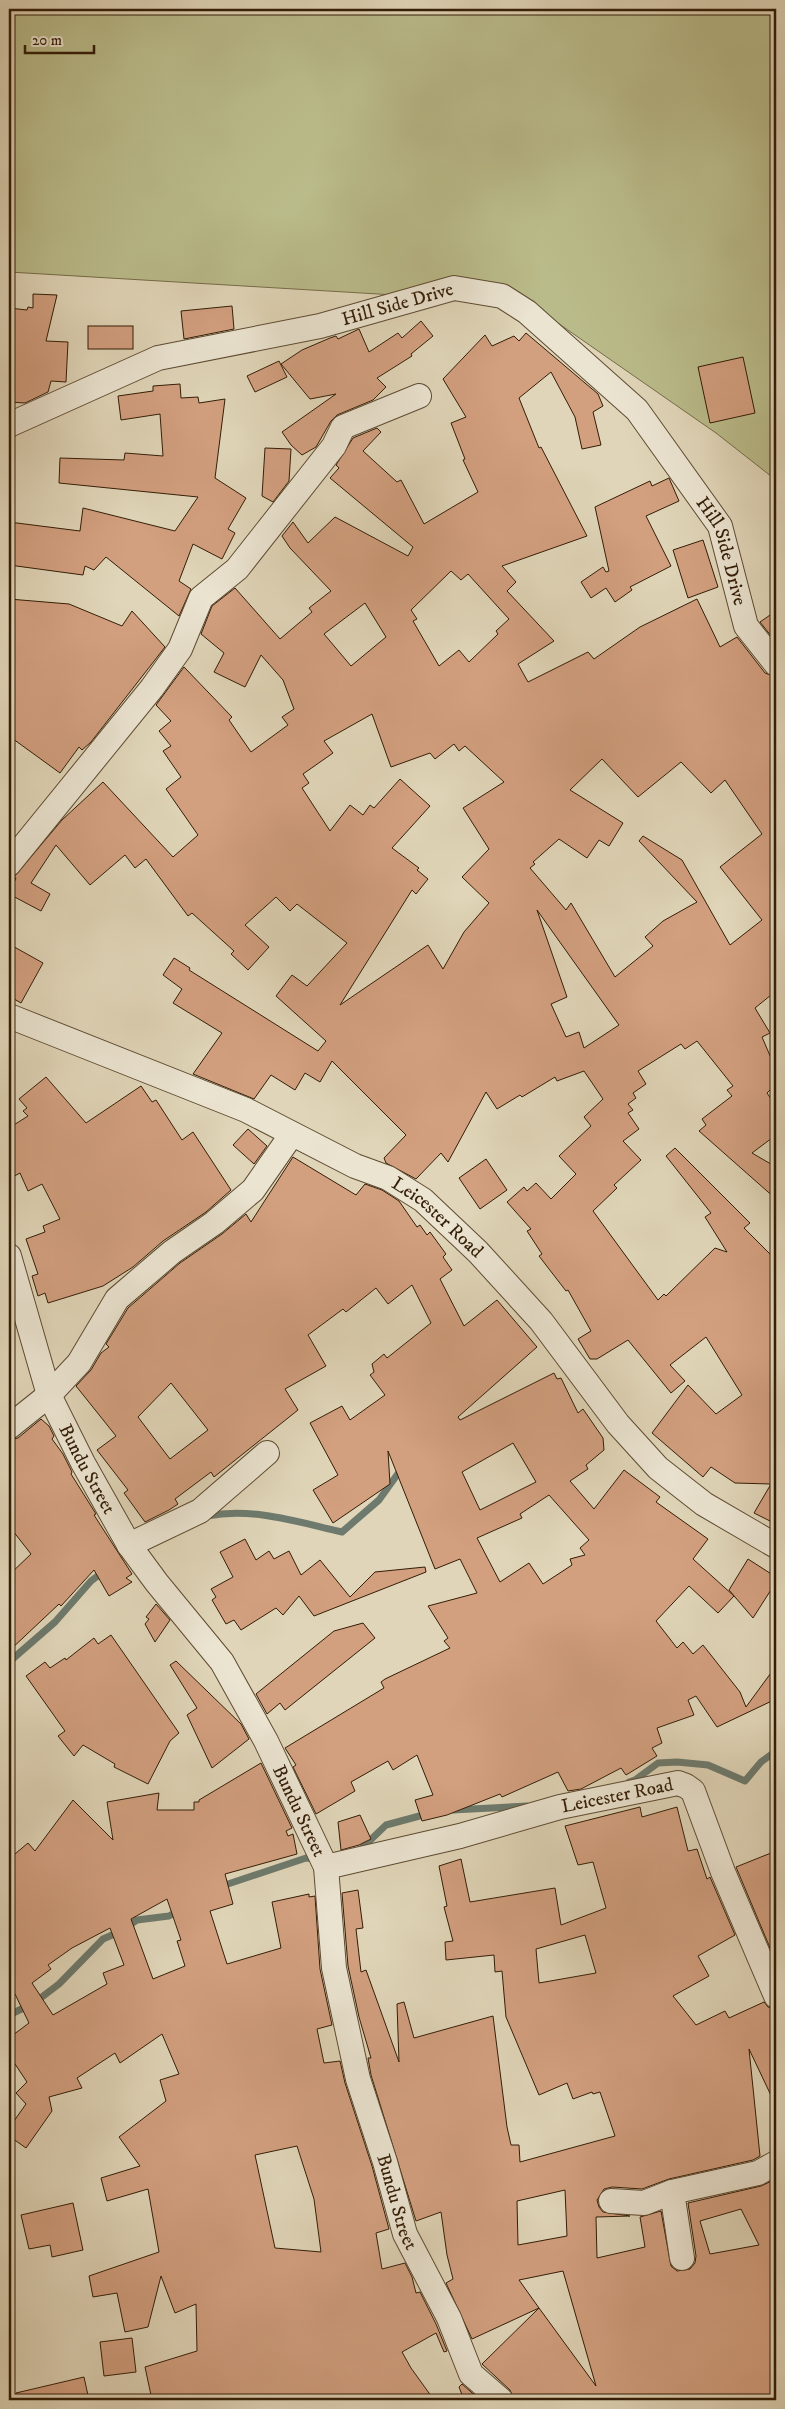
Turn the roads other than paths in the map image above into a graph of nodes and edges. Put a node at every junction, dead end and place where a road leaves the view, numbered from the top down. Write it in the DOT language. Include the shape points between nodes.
graph roads {
  1 [pos="419,396"];
  2 [pos="9,425"];
  3 [pos="776,664"];
  4 [pos="9,864"];
  5 [pos="9,1016"];
  6 [pos="292,1134"];
  7 [pos="9,1256"];
  8 [pos="49,1396"];
  9 [pos="9,1428"];
  10 [pos="267,1453"];
  11 [pos="129,1545"];
  12 [pos="776,1546"];
  13 [pos="326,1867"];
  14 [pos="776,1996"];
  15 [pos="776,2163"];
  16 [pos="672,2192"];
  17 [pos="611,2201"];
  18 [pos="682,2258"];
  19 [pos="501,2400"];
  1 -- 4 [label="street" via="343,427 334,446 237,569 201,598 180,649"];
  2 -- 3 [label="street, Hill Side Drive" via="158,358 320,326 454,288 502,296 527,312 637,410 720,526 746,626"];
  5 -- 6 [label="street, Leicester Road" via="246,1110"];
  6 -- 8 [label="street" via="253,1190 116,1299 79,1363"];
  6 -- 12 [label="street, Leicester Road" via="355,1166 388,1178 423,1200 478,1252 541,1321 612,1417 658,1468 704,1504"];
  7 -- 8 [label="street, Bundu Street"];
  8 -- 9 [label="street"];
  8 -- 11 [label="street, Bundu Street"];
  10 -- 11 [label="street" via="200,1511"];
  11 -- 13 [label="street, Bundu Street" via="222,1662 270,1749"];
  13 -- 14 [label="street, Leicester Road" via="460,1836 560,1807 678,1783 692,1791 722,1872"];
  13 -- 19 [label="street, Bundu Street" via="334,1968 358,2079 405,2234 449,2318 471,2374"];
  15 -- 16 [label="street" via="758,2173"];
  16 -- 17 [label="street" via="644,2203"];
  16 -- 18 [label="street"];
}
